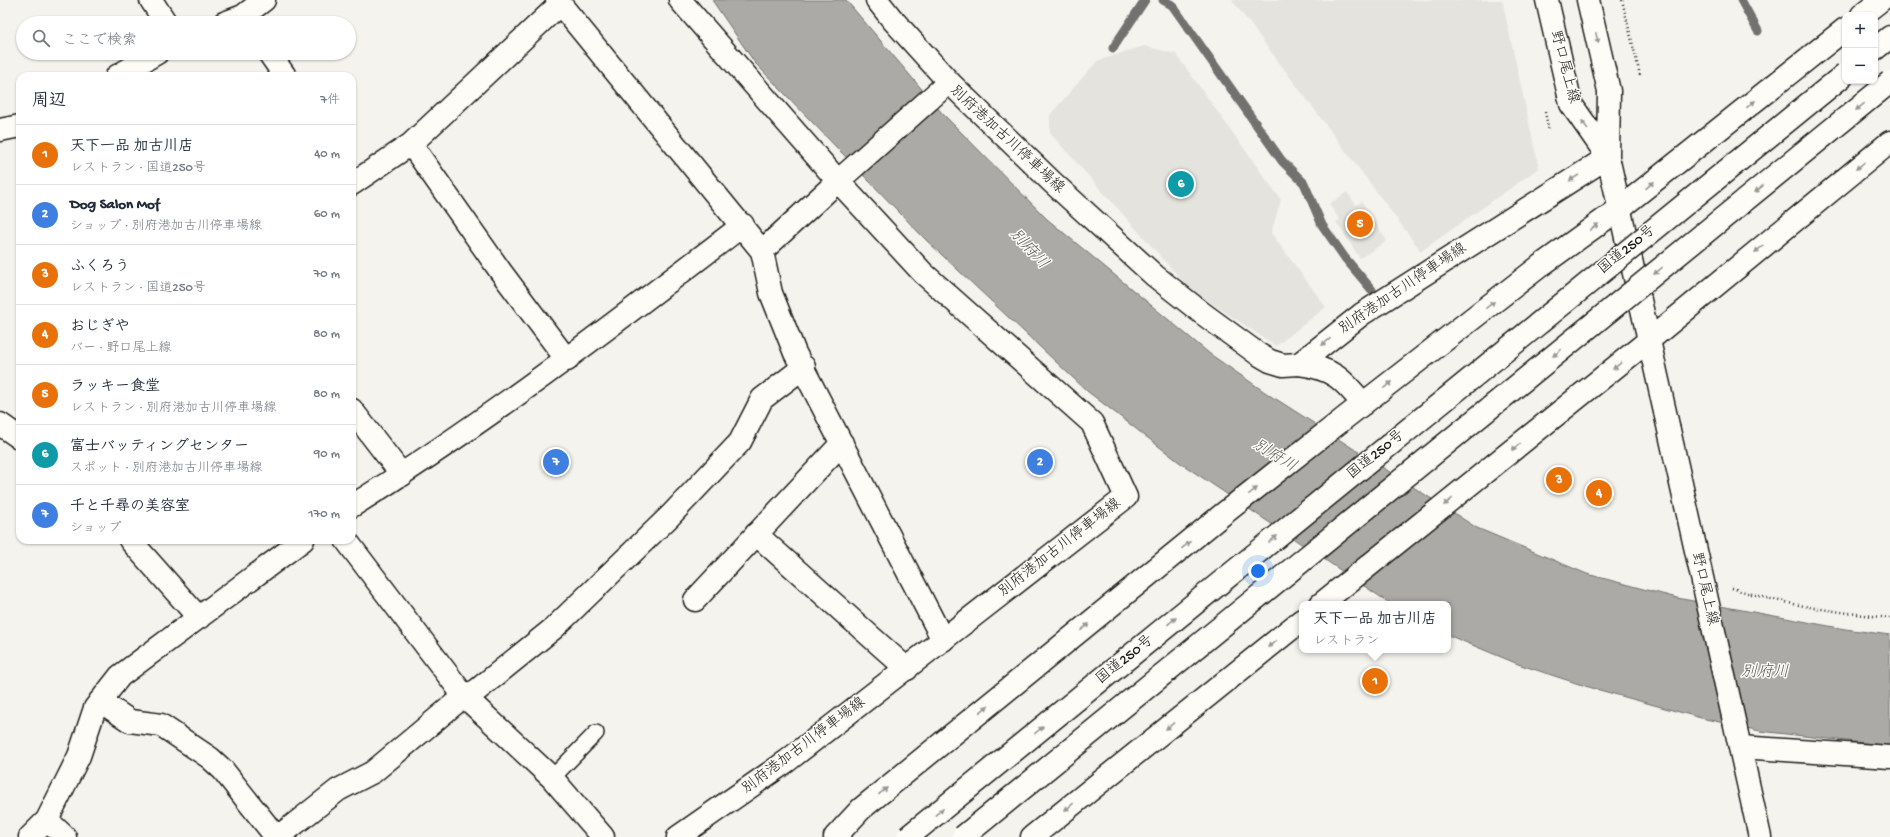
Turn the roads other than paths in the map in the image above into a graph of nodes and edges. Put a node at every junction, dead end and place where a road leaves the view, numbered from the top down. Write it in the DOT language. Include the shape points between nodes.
graph roads {
  1 [pos="151,0"];
  2 [pos="264,0"];
  3 [pos="680,0"];
  4 [pos="877,0"];
  5 [pos="1547,0"];
  6 [pos="1588,0"];
  7 [pos="1881,0"];
  8 [pos="558,2"];
  9 [pos="1866,12"];
  10 [pos="161,16"];
  11 [pos="244,16"];
  12 [pos="1842,31"];
  13 [pos="1890,37"];
  14 [pos="1876,48"];
  15 [pos="145,60"];
  16 [pos="274,60"];
  17 [pos="124,72"];
  18 [pos="282,72"];
  19 [pos="1842,76"];
  20 [pos="1890,82"];
  21 [pos="944,87"];
  22 [pos="16,127"];
  23 [pos="0,130"];
  24 [pos="1890,142"];
  25 [pos="411,144"];
  26 [pos="1608,157"];
  27 [pos="843,177"];
  28 [pos="356,181"];
  29 [pos="1619,209"];
  30 [pos="743,225"];
  31 [pos="762,251"];
  32 [pos="1648,341"];
  33 [pos="567,360"];
  34 [pos="1299,364"];
  35 [pos="804,367"];
  36 [pos="1363,404"];
  37 [pos="356,415"];
  38 [pos="0,424"];
  39 [pos="16,435"];
  40 [pos="842,443"];
  41 [pos="402,475"];
  42 [pos="356,504"];
  43 [pos="756,534"];
  44 [pos="134,544"];
  45 [pos="290,544"];
  46 [pos="349,544"];
  47 [pos="695,600"];
  48 [pos="1325,601"];
  49 [pos="199,618"];
  50 [pos="1299,622"];
  51 [pos="943,640"];
  52 [pos="907,668"];
  53 [pos="464,696"];
  54 [pos="100,701"];
  55 [pos="596,733"];
  56 [pos="1738,741"];
  57 [pos="1890,757"];
  58 [pos="552,778"];
  59 [pos="861,809"];
  60 [pos="46,820"];
  61 [pos="30,837"];
  62 [pos="65,837"];
  63 [pos="277,837"];
  64 [pos="603,837"];
  65 [pos="678,837"];
  66 [pos="822,837"];
  67 [pos="835,837"];
  68 [pos="908,837"];
  69 [pos="963,837"];
  70 [pos="1032,837"];
  71 [pos="1760,837"];
  1 -- 10 [label="main road"];
  2 -- 11 [label="main road"];
  3 -- 27 [label="main road"];
  4 -- 21 [label="main road"];
  26 -- 5 [label="main road, 野口尾上線, one-way" via="1571,104"];
  6 -- 26 [label="main road, one-way" via="1608,92"];
  7 -- 9 [label="main road"];
  8 -- 25 [label="main road"];
  8 -- 30 [label="main road"];
  29 -- 12 [label="main road, one-way"];
  13 -- 14 [label="main road"];
  15 -- 17 [label="main road"];
  16 -- 18 [label="main road"];
  68 -- 19 [label="main road, 国道250号, one-way, bridge"];
  20 -- 69 [label="main road, one-way, bridge"];
  21 -- 27 [label="main road, 別府港加古川停車場線"];
  21 -- 34 [label="main road, 別府港加古川停車場線" via="1155,276 1202,313 1270,361 1283,365"];
  22 -- 23 [label="main road"];
  24 -- 32 [label="main road, one-way"];
  25 -- 28 [label="main road"];
  25 -- 33 [label="main road"];
  26 -- 29 [label="main road"];
  26 -- 34 [label="main road, 別府港加古川停車場線, one-way" via="1362,314"];
  27 -- 31 [label="main road"];
  27 -- 51 [label="main road, 別府港加古川停車場線" via="923,273 1092,423 1126,497"];
  29 -- 32 [label="main road"];
  36 -- 29 [label="main road, one-way" via="1540,266"];
  30 -- 31 [label="main road"];
  30 -- 33 [label="main road"];
  31 -- 35 [label="main road" via="771,293"];
  32 -- 48 [label="main road, one-way"];
  32 -- 56 [label="main road, 野口尾上線"];
  33 -- 41 [label="main road"];
  34 -- 36 [label="main road" via="1316,366 1331,372 1346,382"];
  35 -- 40 [label="main road"];
  35 -- 53 [label="main road" via="762,399 740,442 670,516 554,628 476,691"];
  59 -- 36 [label="main road, one-way" via="1222,515"];
  37 -- 41 [label="main road"];
  38 -- 39 [label="main road"];
  40 -- 43 [label="main road"];
  40 -- 51 [label="main road"];
  41 -- 42 [label="main road"];
  43 -- 47 [label="main road"];
  43 -- 52 [label="main road"];
  44 -- 49 [label="main road"];
  45 -- 49 [label="main road"];
  46 -- 53 [label="main road"];
  49 -- 54 [label="main road" via="120,676"];
  50 -- 70 [label="main road, one-way"];
  51 -- 52 [label="main road, 別府港加古川停車場線"];
  52 -- 65 [label="main road, 別府港加古川停車場線" via="787,761"];
  53 -- 58 [label="main road"];
  53 -- 63 [label="main road" via="373,772 338,790"];
  54 -- 60 [label="main road" via="95,708 79,756"];
  54 -- 63 [label="main road" via="130,721 161,725 210,758 223,770"];
  55 -- 58 [label="lane"];
  56 -- 57 [label="main road"];
  56 -- 71 [label="main road, 野口尾上線"];
  58 -- 64 [label="main road"];
  59 -- 66 [label="main road"];
  59 -- 67 [label="main road"];
  60 -- 61 [label="main road"];
  60 -- 62 [label="main road"];
}
